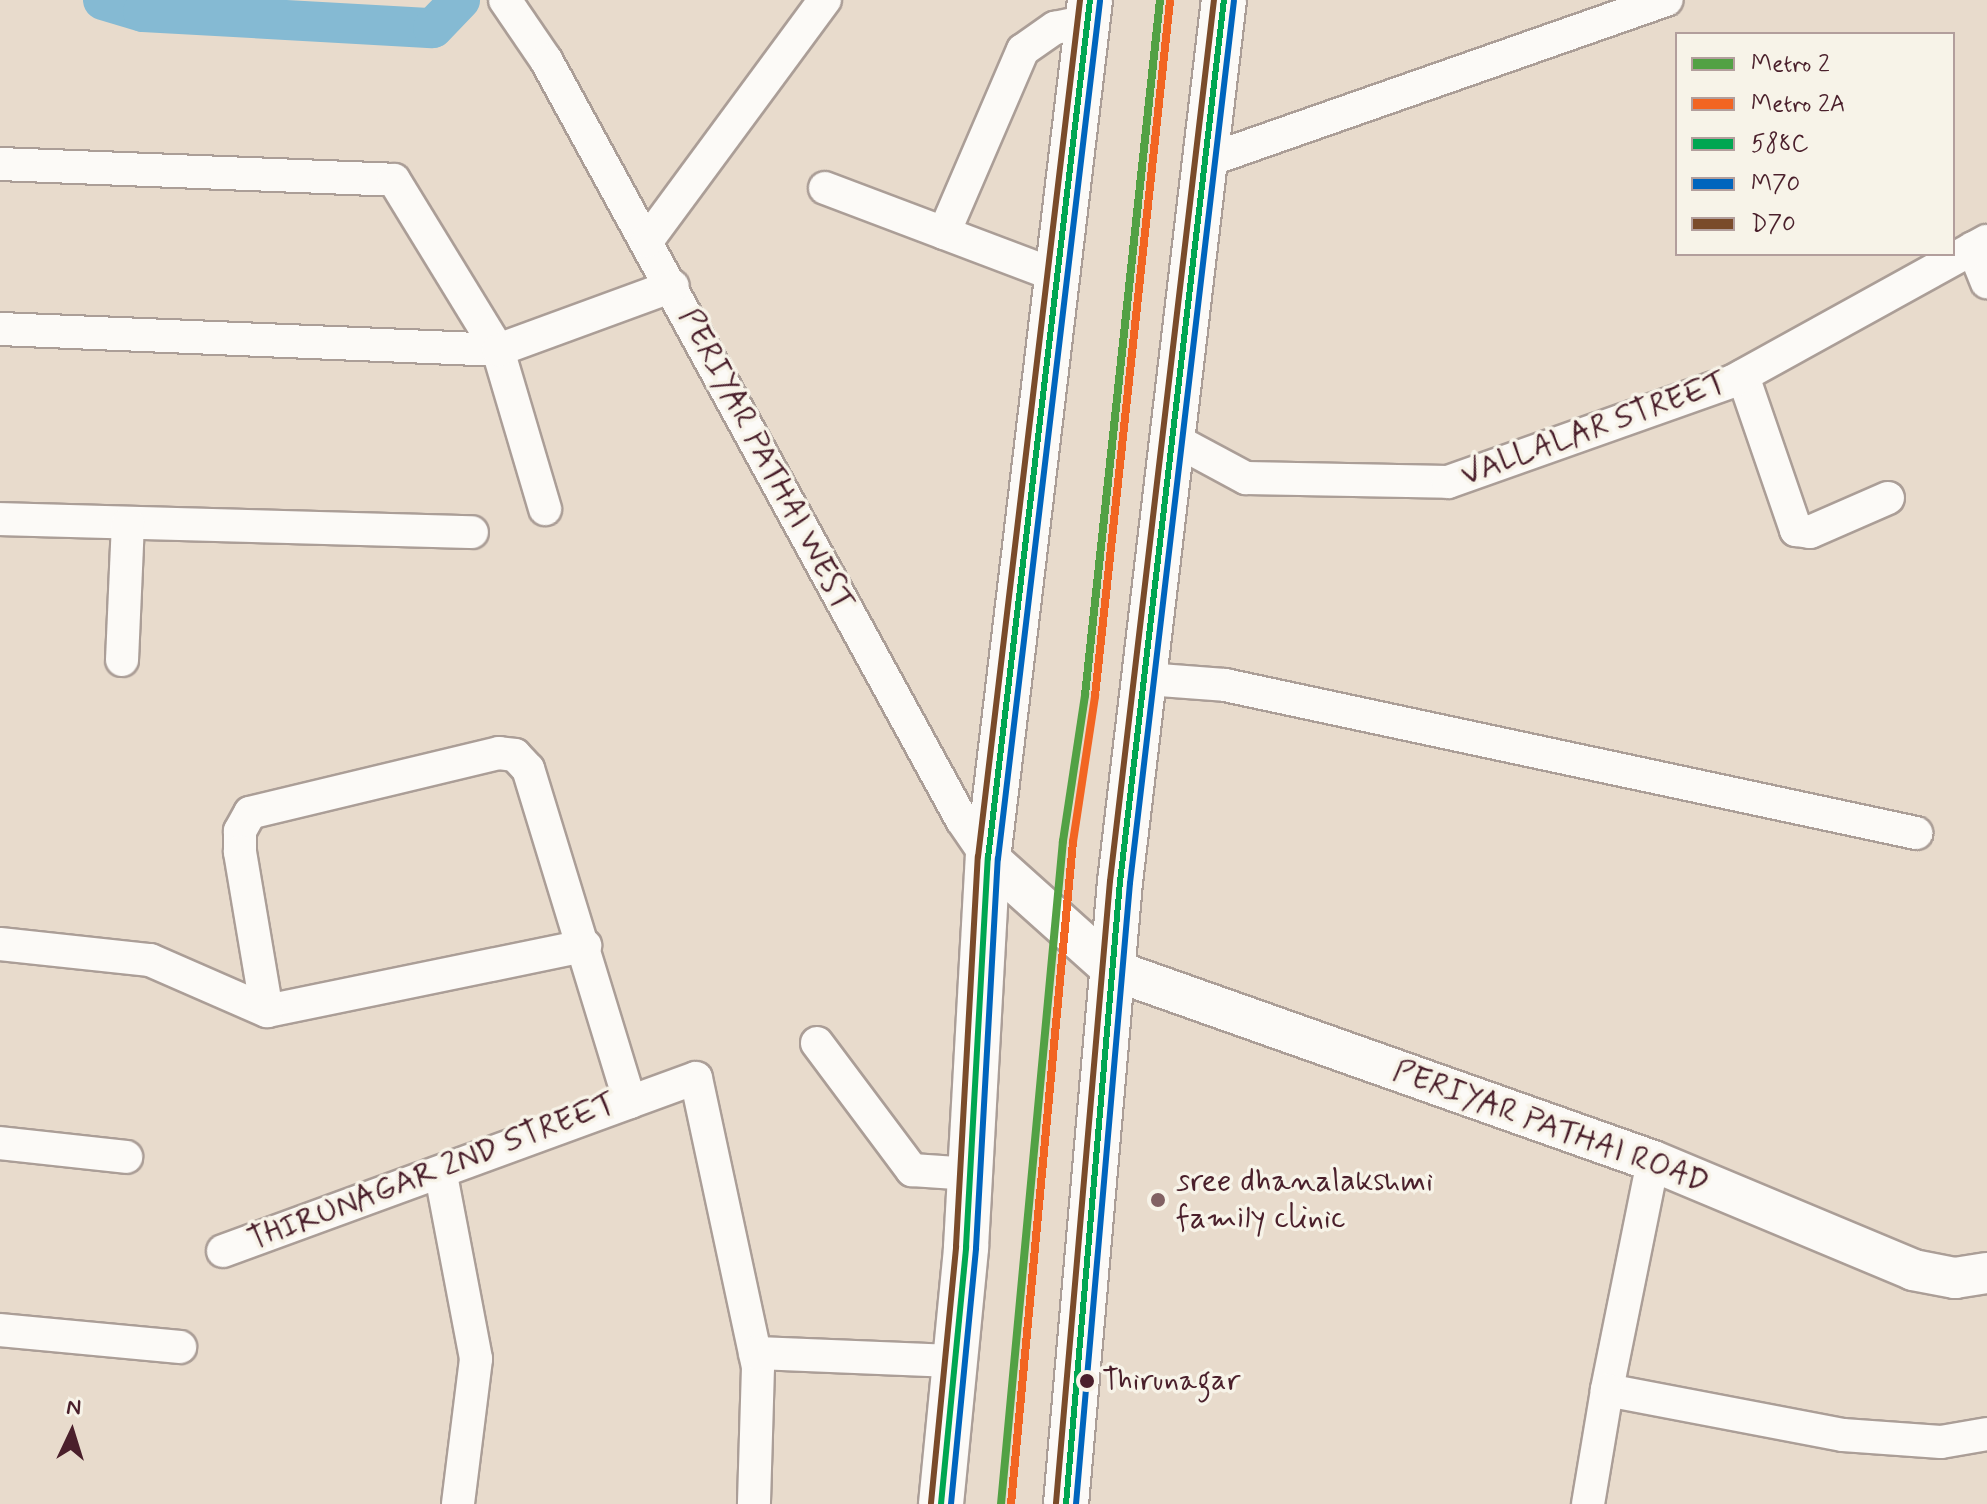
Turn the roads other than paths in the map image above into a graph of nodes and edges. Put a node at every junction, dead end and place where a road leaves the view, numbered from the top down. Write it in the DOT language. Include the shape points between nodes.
graph roads {
  1 [pos="505,0"];
  2 [pos="825,0"];
  3 [pos="1224,0"];
  4 [pos="1667,0"];
  5 [pos="1089,11"];
  6 [pos="1206,161"];
  7 [pos="0,164"];
  8 [pos="825,188"];
  9 [pos="944,233"];
  10 [pos="647,241"];
  11 [pos="1980,244"];
  12 [pos="1058,276"];
  13 [pos="1987,282"];
  14 [pos="673,286"];
  15 [pos="0,329"];
  16 [pos="498,350"];
  17 [pos="1743,376"];
  18 [pos="1175,440"];
  19 [pos="1888,498"];
  20 [pos="545,509"];
  21 [pos="0,519"];
  22 [pos="128,523"];
  23 [pos="472,532"];
  24 [pos="122,660"];
  25 [pos="1146,679"];
  26 [pos="1916,833"];
  27 [pos="988,858"];
  28 [pos="0,944"];
  29 [pos="585,946"];
  30 [pos="1113,970"];
  31 [pos="267,1011"];
  32 [pos="817,1043"];
  33 [pos="630,1102"];
  34 [pos="0,1143"];
  35 [pos="126,1157"];
  36 [pos="1653,1161"];
  37 [pos="971,1174"];
  38 [pos="441,1175"];
  39 [pos="223,1251"];
  40 [pos="1987,1273"];
  41 [pos="0,1330"];
  42 [pos="180,1347"];
  43 [pos="755,1353"];
  44 [pos="955,1361"];
  45 [pos="1607,1390"];
  46 [pos="1987,1434"];
  47 [pos="458,1504"];
  48 [pos="754,1504"];
  49 [pos="941,1504"];
  50 [pos="1066,1504"];
  51 [pos="1588,1504"];
  1 -- 10 [label="street, PERIYAR PATHAI WEST" via="540,50"];
  2 -- 10 [label="street"];
  3 -- 6 [label="main road"];
  4 -- 6 [label="street"];
  5 -- 9 [label="street" via="1023,50"];
  5 -- 12 [label="main road"];
  6 -- 18 [label="main road"];
  7 -- 16 [label="street" via="394,180"];
  8 -- 9 [label="street"];
  9 -- 12 [label="street"];
  10 -- 14 [label="street, PERIYAR PATHAI WEST"];
  11 -- 13 [label="street"];
  11 -- 17 [label="street, VALLALAR STREET"];
  12 -- 27 [label="main road"];
  14 -- 16 [label="street"];
  14 -- 27 [label="street, PERIYAR PATHAI WEST" via="962,820"];
  15 -- 16 [label="street"];
  16 -- 20 [label="street"];
  17 -- 18 [label="street, VALLALAR STREET" via="1448,482 1246,478"];
  17 -- 19 [label="street" via="1796,530 1810,532"];
  18 -- 25 [label="main road"];
  21 -- 22 [label="street"];
  22 -- 23 [label="street"];
  22 -- 24 [label="street"];
  25 -- 26 [label="street" via="1225,685"];
  25 -- 30 [label="main road"];
  27 -- 30 [label="street"];
  27 -- 37 [label="main road"];
  28 -- 31 [label="street" via="150,960"];
  29 -- 31 [label="street"];
  29 -- 31 [label="street, THIRUNAGAR 2ND STREET" via="528,769 515,755 499,753 250,813 240,831 240,852"];
  29 -- 33 [label="street, THIRUNAGAR 2ND STREET"];
  30 -- 36 [label="street, PERIYAR PATHAI ROAD"];
  30 -- 50 [label="main road"];
  32 -- 37 [label="street" via="912,1170"];
  33 -- 38 [label="street, THIRUNAGAR 2ND STREET"];
  33 -- 43 [label="street" via="696,1078"];
  34 -- 35 [label="street"];
  36 -- 40 [label="street, PERIYAR PATHAI ROAD" via="1913,1270 1955,1278"];
  36 -- 45 [label="street"];
  37 -- 44 [label="main road"];
  38 -- 39 [label="street, THIRUNAGAR 2ND STREET"];
  38 -- 47 [label="street" via="476,1359"];
  41 -- 42 [label="street"];
  43 -- 44 [label="street"];
  43 -- 48 [label="street"];
  44 -- 49 [label="main road"];
  45 -- 46 [label="street" via="1843,1435 1941,1442"];
  45 -- 51 [label="street"];
}
